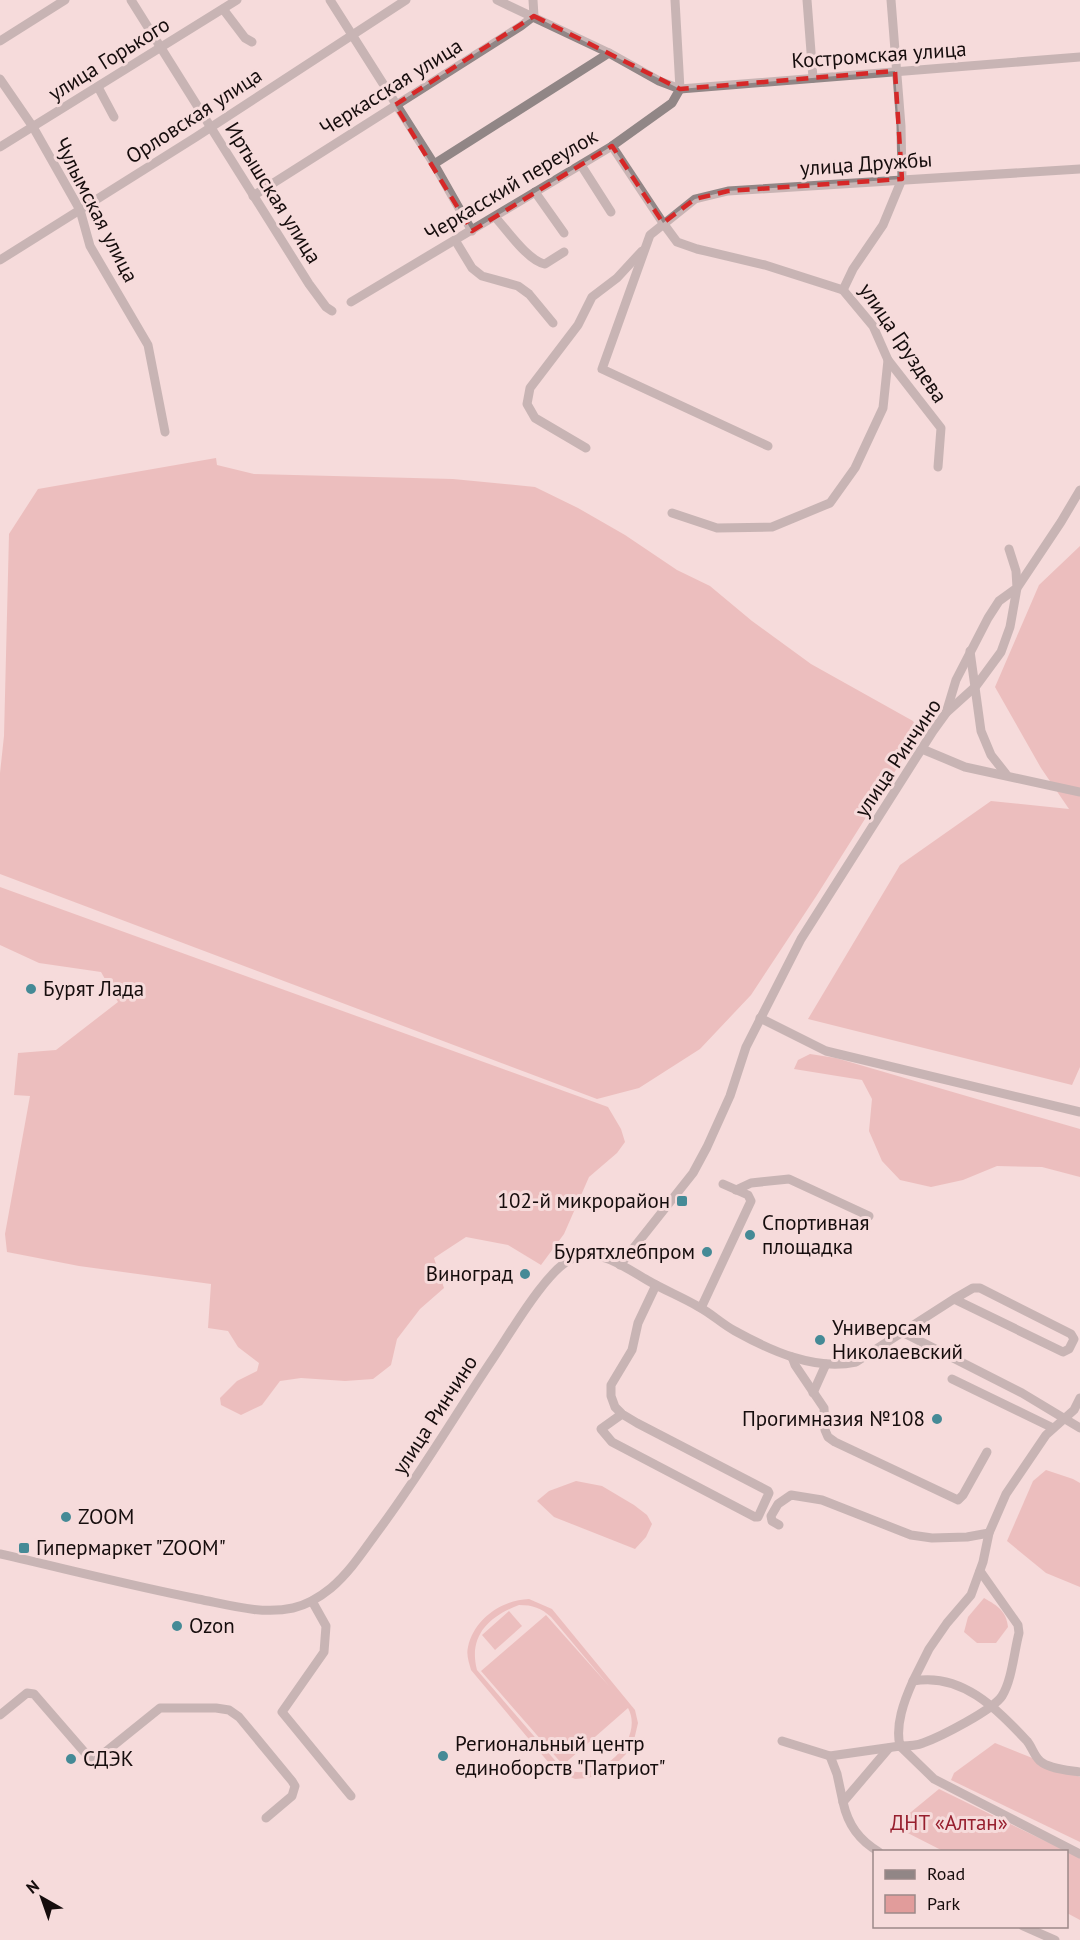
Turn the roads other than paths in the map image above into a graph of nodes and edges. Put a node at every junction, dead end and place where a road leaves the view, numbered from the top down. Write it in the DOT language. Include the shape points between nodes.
graph roads {
  1 [pos="42,0"];
  2 [pos="65,0"];
  3 [pos="131,0"];
  4 [pos="237,0"];
  5 [pos="330,0"];
  6 [pos="406,0"];
  7 [pos="497,0"];
  8 [pos="533,0"];
  9 [pos="675,0"];
  10 [pos="807,0"];
  11 [pos="891,0"];
  12 [pos="223,9"];
  13 [pos="49,10"];
  14 [pos="534,16"];
  15 [pos="351,36"];
  16 [pos="0,40"];
  17 [pos="252,42"];
  18 [pos="162,48"];
  19 [pos="609,53"];
  20 [pos="1080,57"];
  21 [pos="895,71"];
  22 [pos="813,78"];
  23 [pos="0,79"];
  24 [pos="98,87"];
  25 [pos="680,89"];
  26 [pos="395,105"];
  27 [pos="114,117"];
  28 [pos="33,127"];
  29 [pos="211,127"];
  30 [pos="612,146"];
  31 [pos="0,147"];
  32 [pos="434,164"];
  33 [pos="581,165"];
  34 [pos="1080,169"];
  35 [pos="902,179"];
  36 [pos="535,192"];
  37 [pos="253,196"];
  38 [pos="80,210"];
  39 [pos="611,212"];
  40 [pos="495,217"];
  41 [pos="663,223"];
  42 [pos="472,231"];
  43 [pos="564,233"];
  44 [pos="455,240"];
  45 [pos="646,248"];
  46 [pos="564,252"];
  47 [pos="0,260"];
  48 [pos="843,290"];
  49 [pos="351,302"];
  50 [pos="332,310"];
  51 [pos="553,323"];
  52 [pos="888,360"];
  53 [pos="165,432"];
  54 [pos="768,446"];
  55 [pos="586,448"];
  56 [pos="938,467"];
  57 [pos="1080,490"];
  58 [pos="672,513"];
  59 [pos="1009,549"];
  60 [pos="1017,588"];
  61 [pos="970,651"];
  62 [pos="976,686"];
  63 [pos="946,713"];
  64 [pos="922,749"];
  65 [pos="1006,774"];
  66 [pos="1080,792"];
  67 [pos="760,1018"];
  68 [pos="1080,1112"];
  69 [pos="723,1184"];
  70 [pos="736,1190"];
  71 [pos="869,1216"];
  72 [pos="620,1265"];
  73 [pos="656,1285"];
  74 [pos="954,1299"];
  75 [pos="701,1308"];
  76 [pos="904,1333"];
  77 [pos="792,1357"];
  78 [pos="826,1364"];
  79 [pos="952,1379"];
  80 [pos="813,1393"];
  81 [pos="1080,1398"];
  82 [pos="622,1414"];
  83 [pos="1063,1418"];
  84 [pos="1053,1428"];
  85 [pos="1080,1428"];
  86 [pos="987,1452"];
  87 [pos="780,1525"];
  88 [pos="989,1533"];
  89 [pos="0,1554"];
  90 [pos="980,1571"];
  91 [pos="312,1601"];
  92 [pos="913,1681"];
  93 [pos="992,1707"];
  94 [pos="0,1715"];
  95 [pos="782,1741"];
  96 [pos="900,1746"];
  97 [pos="889,1748"];
  98 [pos="830,1756"];
  99 [pos="1080,1772"];
  100 [pos="351,1796"];
  101 [pos="843,1802"];
  102 [pos="266,1818"];
  103 [pos="878,1850"];
  104 [pos="1080,1854"];
  105 [pos="1028,1928"];
  106 [pos="1055,1940"];
  1 -- 13 [label="street"];
  2 -- 13 [label="street"];
  3 -- 18 [label="street, Иртышская улица"];
  4 -- 12 [label="street, улица Горького"];
  5 -- 15 [label="street"];
  6 -- 15 [label="street, Орловская улица"];
  7 -- 14 [label="street"];
  8 -- 14 [label="street"];
  9 -- 25 [label="street"];
  10 -- 22 [label="street"];
  11 -- 21 [label="street, улица Груздева"];
  12 -- 17 [label="street"];
  12 -- 18 [label="street, улица Горького"];
  13 -- 16 [label="street"];
  14 -- 19 [label="street"];
  14 -- 26 [label="street, Черкасская улица"];
  15 -- 26 [label="street"];
  15 -- 29 [label="street, Орловская улица"];
  18 -- 24 [label="street, улица Горького"];
  18 -- 29 [label="street, Иртышская улица"];
  19 -- 25 [label="street"];
  19 -- 32 [label="street"];
  20 -- 21 [label="street, Костромская улица"];
  21 -- 22 [label="street, Костромская улица"];
  21 -- 35 [label="street, улица Груздева"];
  22 -- 25 [label="street, Костромская улица"];
  23 -- 28 [label="street, Чулымская улица"];
  24 -- 27 [label="street"];
  24 -- 28 [label="street, улица Горького"];
  25 -- 30 [label="street, Черкасский переулок" via="672,103"];
  26 -- 32 [label="street"];
  26 -- 37 [label="street, Черкасская улица"];
  28 -- 31 [label="street, улица Горького"];
  28 -- 38 [label="street, Чулымская улица"];
  29 -- 37 [label="street, Иртышская улица"];
  29 -- 38 [label="street, Орловская улица"];
  30 -- 33 [label="street, Черкасский переулок"];
  30 -- 41 [label="street"];
  32 -- 42 [label="street"];
  33 -- 36 [label="street, Черкасский переулок"];
  33 -- 39 [label="street"];
  34 -- 35 [label="street, улица Дружбы"];
  35 -- 41 [label="street, улица Дружбы" via="728,192 694,199"];
  35 -- 48 [label="street, улица Груздева" via="883,225"];
  36 -- 40 [label="street, Черкасский переулок"];
  36 -- 43 [label="street"];
  37 -- 50 [label="street, Иртышская улица" via="309,284"];
  38 -- 47 [label="street, Орловская улица"];
  38 -- 53 [label="street, Чулымская улица" via="90,246 148,345"];
  40 -- 42 [label="street, Черкасский переулок"];
  40 -- 46 [label="street" via="539,263 545,264"];
  41 -- 45 [label="street, улица Дружбы" via="650,235"];
  41 -- 48 [label="street" via="677,242"];
  42 -- 44 [label="street, Черкасский переулок"];
  44 -- 49 [label="street, Черкасский переулок"];
  44 -- 51 [label="street" via="472,268 482,276 518,286"];
  45 -- 54 [label="street" via="602,369"];
  45 -- 55 [label="street" via="592,297 578,325 530,388 527,404 535,418"];
  48 -- 52 [label="street, улица Груздева" via="873,326"];
  52 -- 56 [label="street, улица Груздева" via="941,428"];
  52 -- 58 [label="street" via="883,408 855,468 830,503 772,527 717,528"];
  57 -- 60 [label="street, улица Ринчино"];
  59 -- 60 [label="street"];
  60 -- 61 [label="street" via="999,601"];
  60 -- 62 [label="street, улица Ринчино" via="1001,652"];
  61 -- 62 [label="street"];
  61 -- 63 [label="street"];
  62 -- 63 [label="street, улица Ринчино"];
  62 -- 65 [label="street" via="981,731"];
  63 -- 64 [label="street, улица Ринчино"];
  64 -- 65 [label="street" via="965,767"];
  64 -- 67 [label="street, улица Ринчино" via="801,939"];
  65 -- 66 [label="street"];
  67 -- 68 [label="street" via="826,1051"];
  67 -- 72 [label="street, улица Ринчино" via="730,1096 693,1173"];
  69 -- 70 [label="street"];
  70 -- 71 [label="street" via="789,1179"];
  70 -- 75 [label="street" via="748,1195 751,1201"];
  72 -- 73 [label="street"];
  72 -- 91 [label="street, улица Ринчино" via="585,1254 563,1264 533,1300 437,1447 351,1568"];
  73 -- 75 [label="street"];
  73 -- 82 [label="street" via="638,1323 632,1350 611,1385 615,1407"];
  74 -- 74 [label="street" via="980,1288 1074,1339 1063,1352"];
  74 -- 76 [label="street"];
  75 -- 77 [label="street" via="734,1330"];
  76 -- 78 [label="street" via="856,1362"];
  76 -- 83 [label="street"];
  77 -- 78 [label="street"];
  77 -- 80 [label="street"];
  78 -- 80 [label="street"];
  79 -- 84 [label="street"];
  80 -- 86 [label="street" via="824,1408 825,1430 835,1443 951,1498 958,1500 963,1495"];
  81 -- 83 [label="street" via="1074,1410"];
  82 -- 82 [label="street" via="601,1429 612,1442 758,1517 768,1491"];
  83 -- 84 [label="street"];
  83 -- 85 [label="street"];
  84 -- 88 [label="street" via="1006,1494"];
  87 -- 88 [label="street" via="771,1516 778,1504 791,1495 822,1500 911,1535 932,1538"];
  88 -- 90 [label="street"];
  89 -- 91 [label="street, улица Ринчино" via="244,1608 273,1611"];
  90 -- 92 [label="street" via="971,1595 929,1649"];
  90 -- 93 [label="street" via="1018,1625 1007,1684"];
  91 -- 100 [label="street" via="326,1626 324,1652 282,1712"];
  92 -- 93 [label="street" via="929,1678 954,1684 980,1696"];
  92 -- 96 [label="street" via="898,1729"];
  93 -- 96 [label="street" via="936,1738"];
  93 -- 99 [label="street" via="1029,1744 1040,1761"];
  94 -- 102 [label="street" via="27,1693 34,1694 93,1762 160,1708 229,1710 295,1786 292,1796"];
  95 -- 98 [label="street"];
  96 -- 97 [label="street"];
  96 -- 104 [label="street" via="934,1779"];
  97 -- 98 [label="street"];
  97 -- 101 [label="street"];
  98 -- 101 [label="street"];
  101 -- 103 [label="street" via="848,1822 860,1838"];
  105 -- 106 [label="street"];
}
